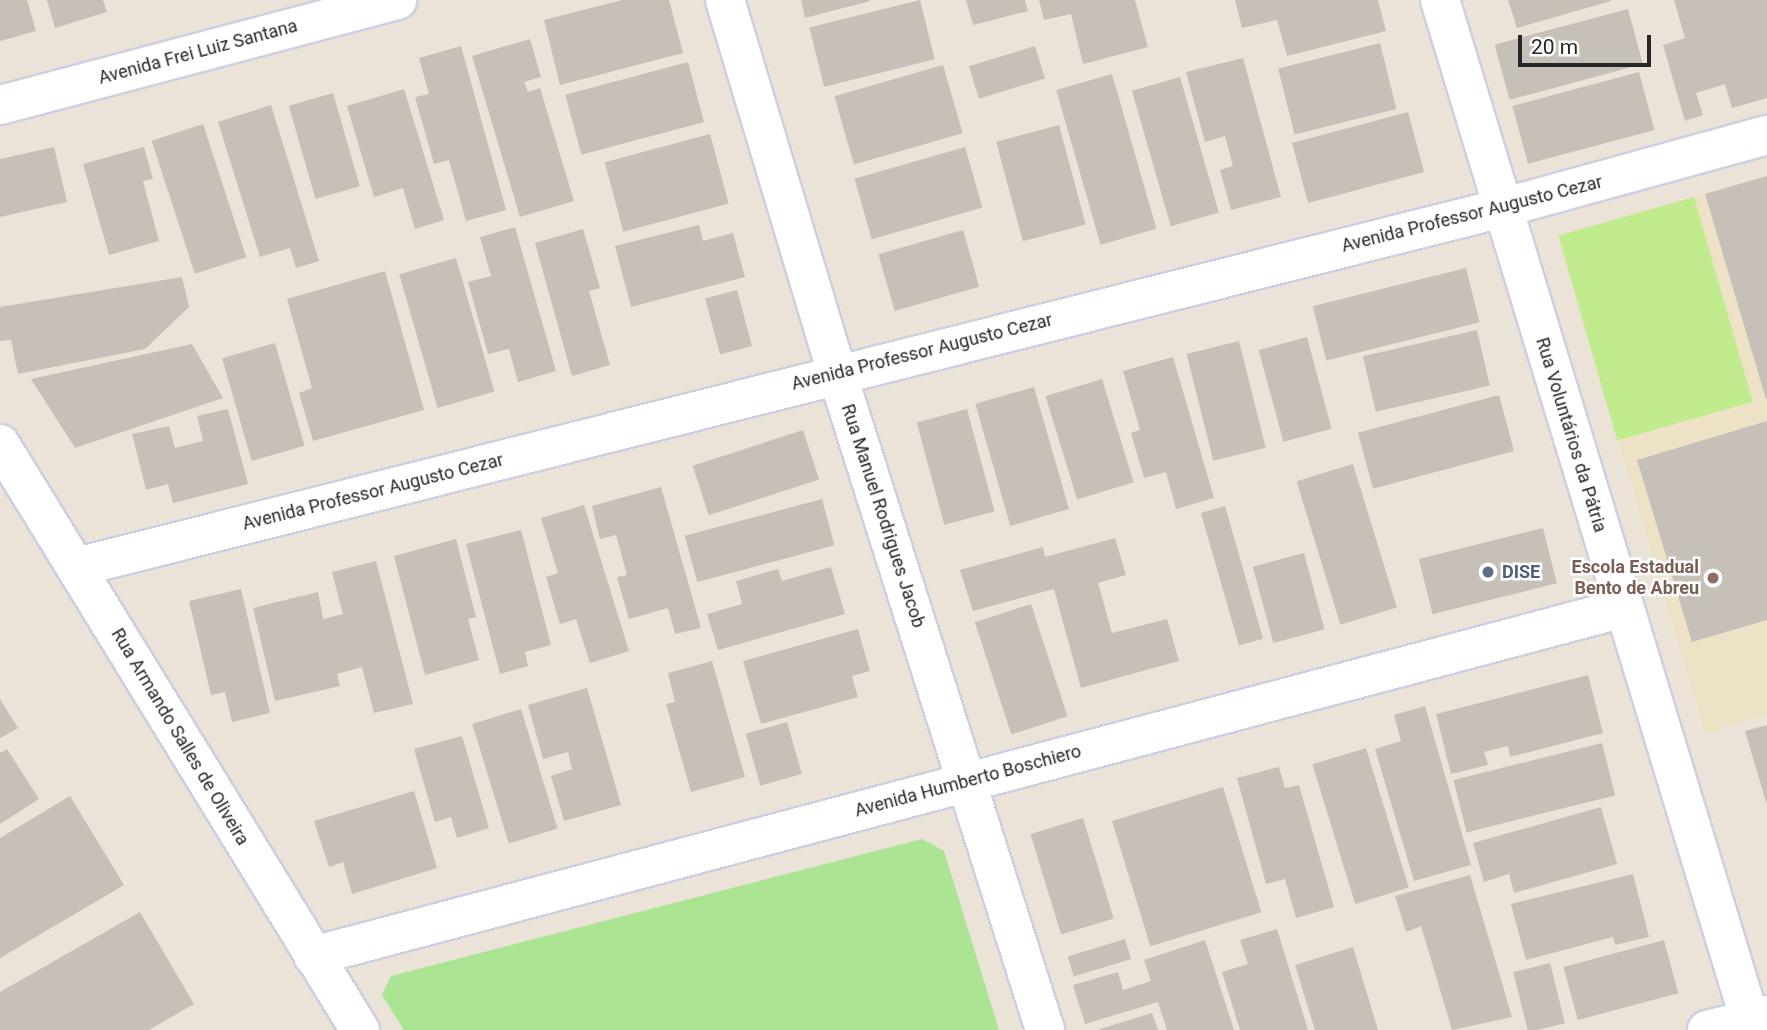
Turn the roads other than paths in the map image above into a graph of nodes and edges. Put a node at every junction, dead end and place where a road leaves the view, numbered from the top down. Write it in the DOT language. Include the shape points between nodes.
graph roads {
  1 [pos="397,0"];
  2 [pos="725,0"];
  3 [pos="1440,0"];
  4 [pos="0,105"];
  5 [pos="1767,135"];
  6 [pos="1502,208"];
  7 [pos="837,373"];
  8 [pos="0,444"];
  9 [pos="77,567"];
  10 [pos="1624,608"];
  11 [pos="968,781"];
  12 [pos="313,956"];
  13 [pos="1757,1021"];
  14 [pos="360,1030"];
  15 [pos="1045,1030"];
  16 [pos="1707,1030"];
  1 -- 4 [label="street, Avenida Frei Luiz Santana"];
  2 -- 7 [label="street, Rua Manuel Rodrigues Jacob"];
  3 -- 6 [label="street, Rua Voluntários da Pátria"];
  5 -- 6 [label="street, Avenida Professor Augusto Cezar"];
  6 -- 7 [label="street, Avenida Professor Augusto Cezar"];
  6 -- 10 [label="street, Rua Voluntários da Pátria"];
  7 -- 9 [label="street, Avenida Professor Augusto Cezar"];
  7 -- 11 [label="street, Rua Manuel Rodrigues Jacob"];
  8 -- 9 [label="street, Rua Armando Salles de Oliveira"];
  9 -- 12 [label="street, Rua Armando Salles de Oliveira"];
  10 -- 11 [label="street, Avenida Humberto Boschiero"];
  10 -- 13 [label="street, Rua Voluntários da Pátria"];
  11 -- 12 [label="street, Avenida Humberto Boschiero"];
  11 -- 15 [label="street, Rua Manuel Rodrigues Jacob"];
  12 -- 14 [label="street, Rua Armando Salles de Oliveira"];
  13 -- 16 [label="street"];
}
